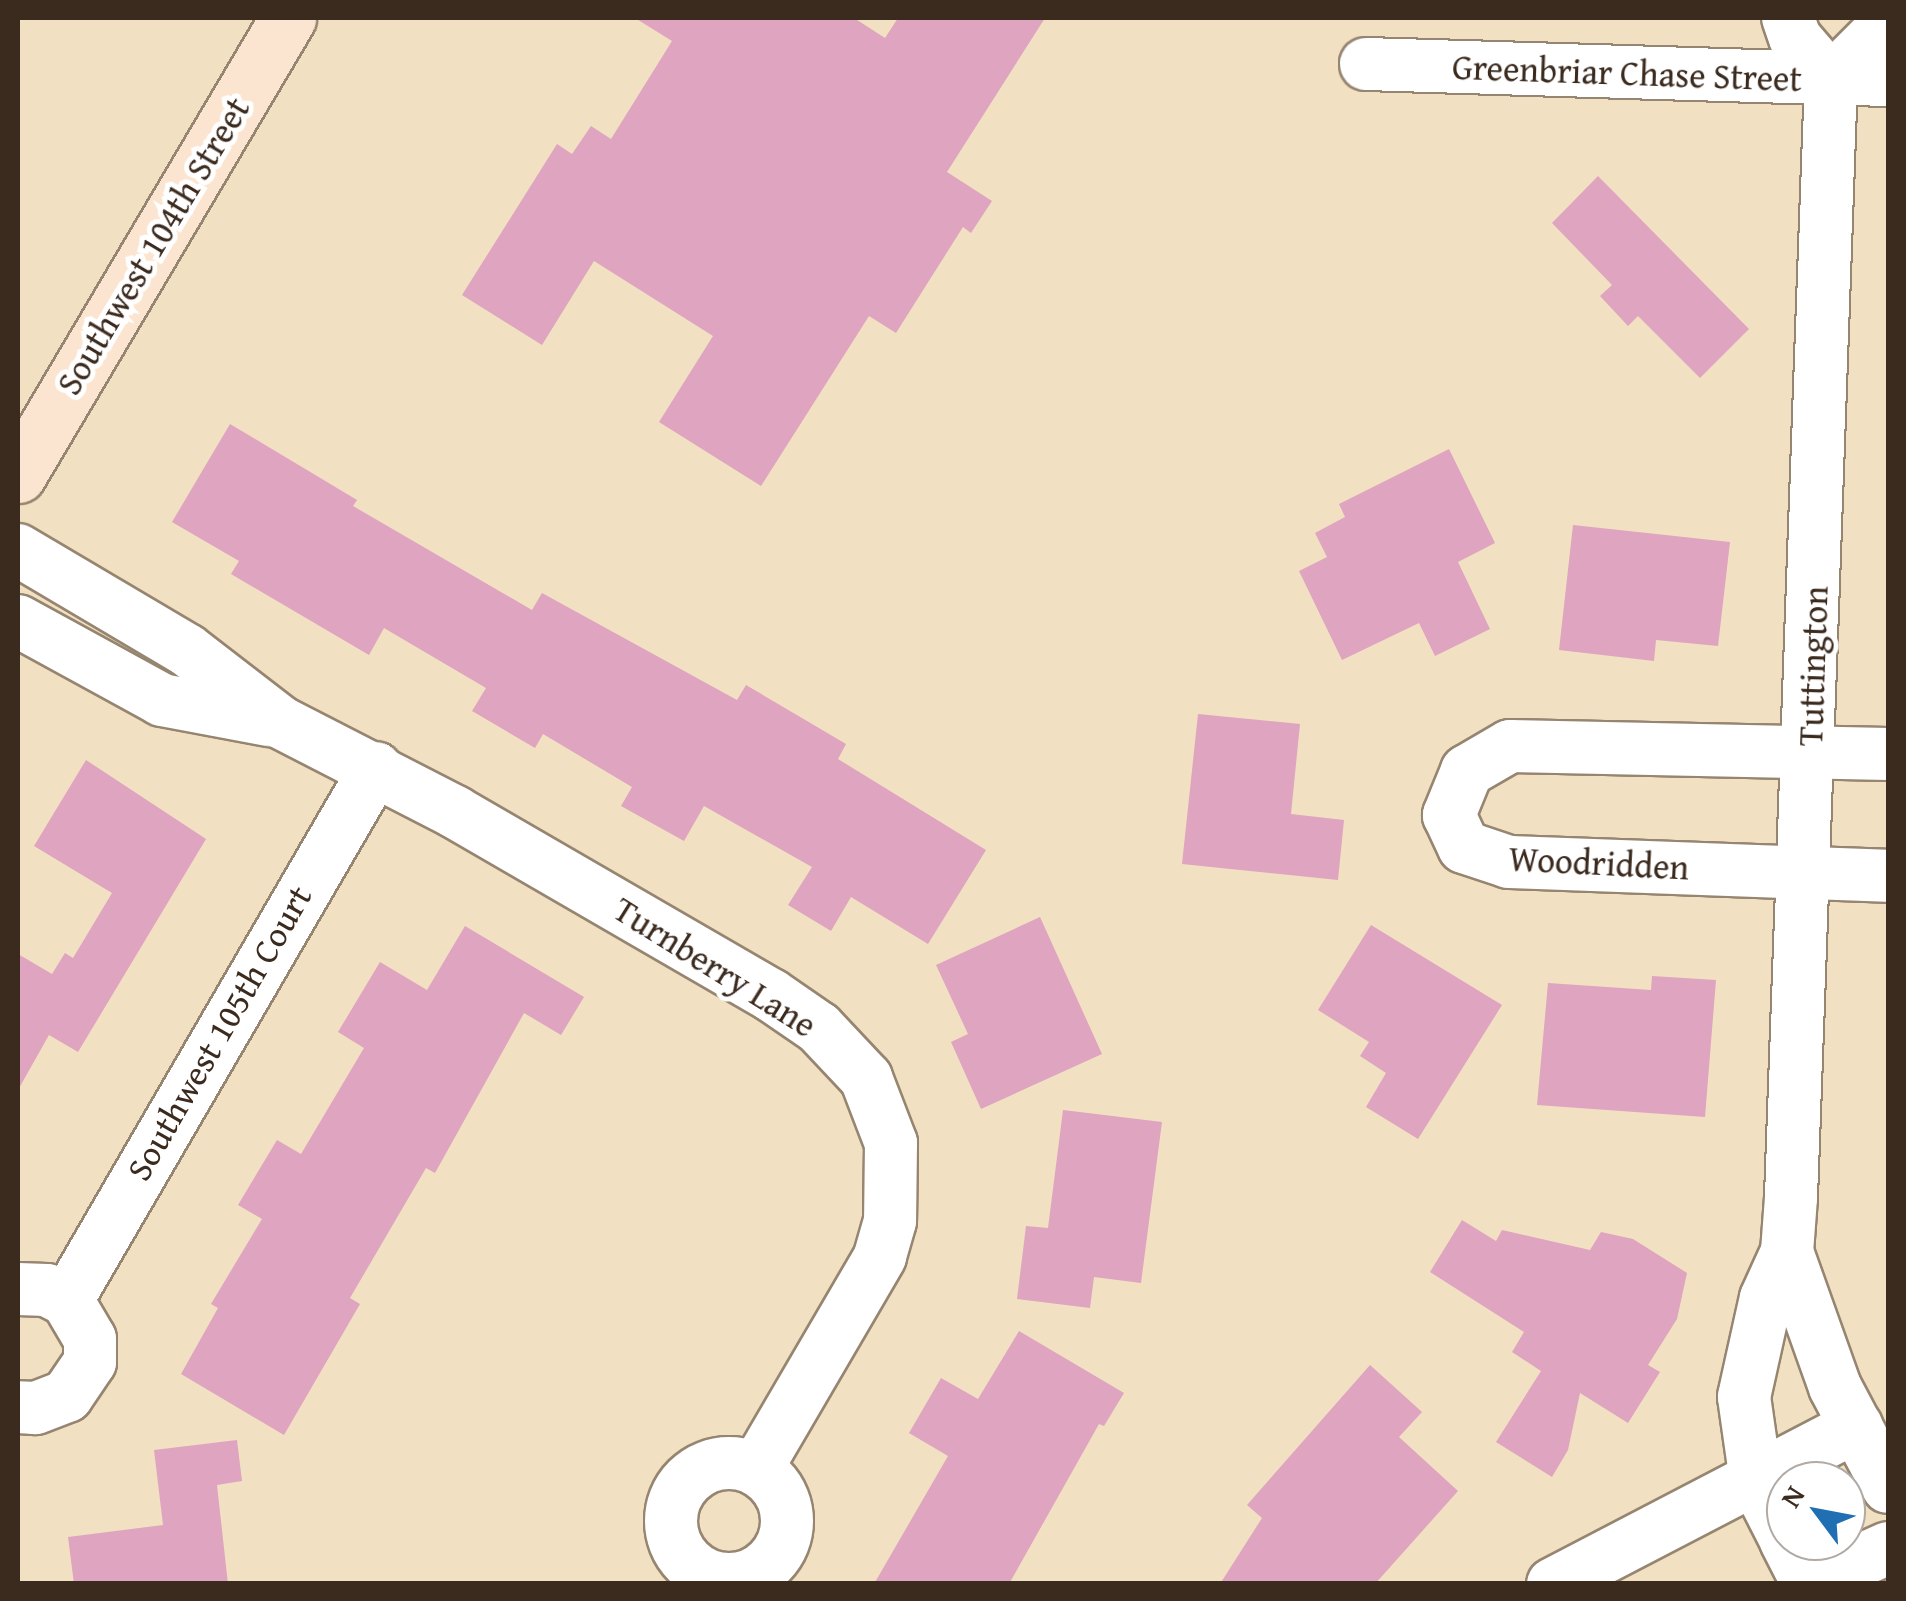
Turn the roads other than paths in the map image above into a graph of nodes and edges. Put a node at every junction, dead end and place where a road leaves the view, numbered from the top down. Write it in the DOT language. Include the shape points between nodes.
graph roads {
  1 [pos="288,18"];
  2 [pos="1788,18"];
  3 [pos="1888,23"];
  4 [pos="1366,64"];
  5 [pos="1831,80"];
  6 [pos="1888,80"];
  7 [pos="18,475"];
  8 [pos="18,550"];
  9 [pos="18,621"];
  10 [pos="280,722"];
  11 [pos="1810,752"];
  12 [pos="1888,754"];
  13 [pos="376,768"];
  14 [pos="1806,873"];
  15 [pos="1888,876"];
  16 [pos="1787,1252"];
  17 [pos="42,1294"];
  18 [pos="18,1407"];
  19 [pos="1856,1426"];
  20 [pos="756,1469"];
  21 [pos="1756,1480"];
  22 [pos="1888,1487"];
  23 [pos="1766,1500"];
  24 [pos="1888,1548"];
  25 [pos="1796,1561"];
  26 [pos="1554,1584"];
  27 [pos="1808,1584"];
  1 -- 7 [label="main road, Southwest 104th Street"];
  2 -- 5 [label="street" via="1795,38"];
  3 -- 5 [label="street"];
  4 -- 5 [label="street, Greenbriar Chase Street"];
  5 -- 6 [label="street, Greenbriar Chase Street"];
  5 -- 11 [label="street, Tuttington"];
  8 -- 10 [label="street, Turnberry Lane" via="187,650"];
  9 -- 10 [label="street, Turnberry Lane" via="162,700"];
  10 -- 13 [label="street, Turnberry Lane"];
  11 -- 12 [label="street, Woodridden"];
  11 -- 14 [label="street, Tuttington"];
  11 -- 14 [label="street, Woodridden" via="1510,746 1466,770 1449,815 1464,847 1509,862"];
  13 -- 17 [label="street, Southwest 105th Court"];
  13 -- 20 [label="street, Turnberry Lane" via="771,995 819,1028 866,1078 891,1144 890,1221 880,1257"];
  14 -- 15 [label="street, Woodridden"];
  14 -- 16 [label="street, Tuttington"];
  16 -- 19 [label="street, Tuttington"];
  16 -- 21 [label="street, Tuttington" via="1766,1298 1744,1397"];
  17 -- 18 [label="street, Southwest 105th Court" via="90,1339 81,1382 52,1405"];
  19 -- 21 [label="street"];
  19 -- 22 [label="street, Tuttington"];
  21 -- 23 [label="street, Tuttington"];
  21 -- 26 [label="street"];
  24 -- 27 [label="street"];
  25 -- 27 [label="street, Tuttington"];
}
